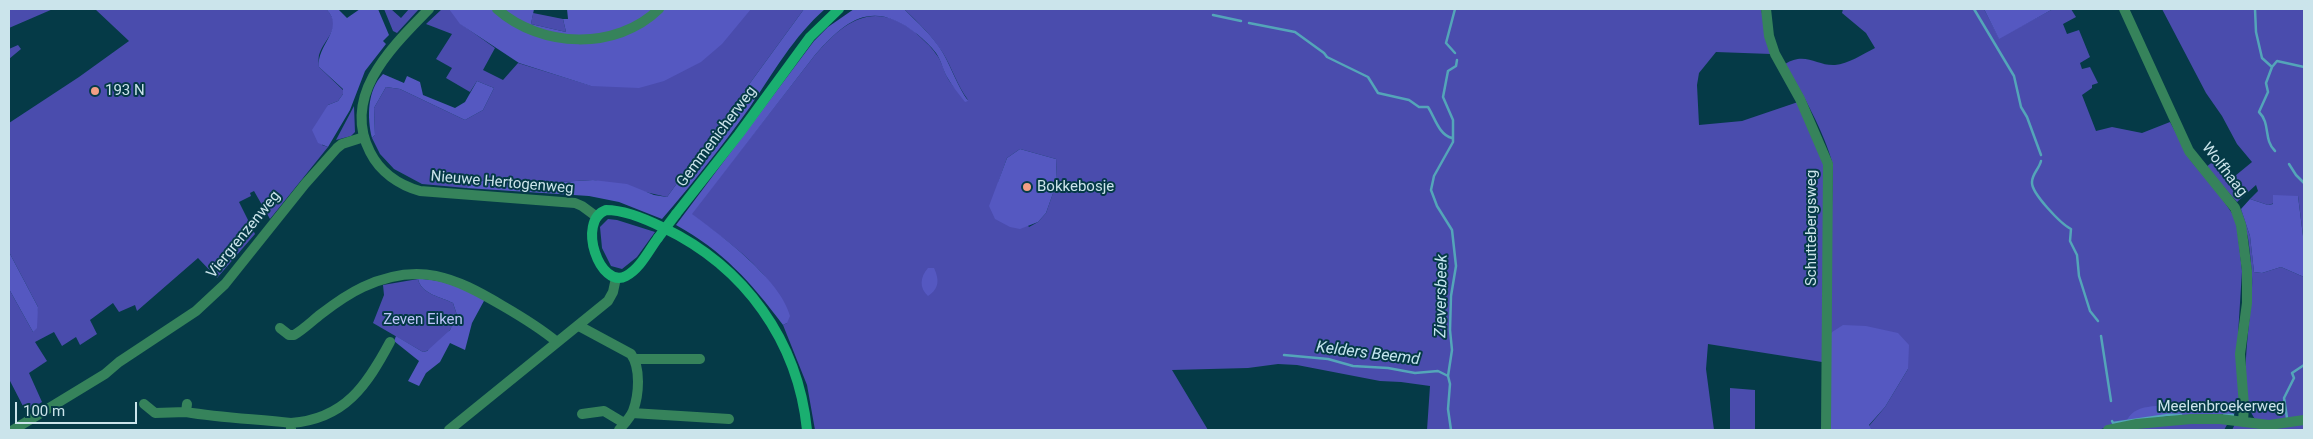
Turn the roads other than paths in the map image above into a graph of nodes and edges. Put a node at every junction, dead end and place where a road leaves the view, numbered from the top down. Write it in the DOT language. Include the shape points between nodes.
graph roads {
  1 [pos="429,9"];
  2 [pos="497,9"];
  3 [pos="659,9"];
  4 [pos="839,9"];
  5 [pos="1766,9"];
  6 [pos="2124,9"];
  7 [pos="364,137"];
  8 [pos="597,217"];
  9 [pos="616,278"];
  10 [pos="580,326"];
  11 [pos="280,328"];
  12 [pos="390,342"];
  13 [pos="557,342"];
  14 [pos="634,359"];
  15 [pos="700,359"];
  16 [pos="144,404"];
  17 [pos="632,413"];
  18 [pos="582,414"];
  19 [pos="729,418"];
  20 [pos="2304,420"];
  21 [pos="2243,422"];
  22 [pos="291,426"];
  23 [pos="622,427"];
  24 [pos="13,430"];
  25 [pos="448,430"];
  26 [pos="807,430"];
  27 [pos="1826,430"];
  28 [pos="2108,430"];
  1 -- 7 [label="street" via="371,77 362,105"];
  2 -- 3 [label="street" via="530,31 581,40 629,30"];
  4 -- 9 [label="main road, Gemmenicherweg, bridge" via="810,36 739,134 630,273"];
  5 -- 27 [label="street, Schuttebergsweg" via="1775,54 1800,99 1828,164"];
  6 -- 21 [label="street, Wolfhaag" via="2189,151 2235,208 2242,225 2248,271 2240,354"];
  7 -- 8 [label="street, Nieuwe Hertogenweg" via="380,167 412,188 434,193 575,204"];
  7 -- 24 [label="street, Viergrenzenweg" via="337,148 304,184 225,284 196,311 105,374"];
  8 -- 9 [label="main road" via="592,230 595,251 604,270"];
  8 -- 26 [label="main road" via="606,210 614,211 659,226 701,249 742,283 774,325 786,349 800,389"];
  9 -- 10 [label="street" via="611,297"];
  10 -- 13 [label="street"];
  10 -- 14 [label="street" via="631,354"];
  11 -- 13 [label="street" via="294,335 335,304 364,287 384,280 403,275 433,275 457,280 480,292"];
  12 -- 22 [label="street" via="364,384 343,407"];
  13 -- 25 [label="street"];
  14 -- 15 [label="street"];
  14 -- 17 [label="street" via="637,379"];
  16 -- 22 [label="street" via="155,413 186,408 222,418 257,419"];
  17 -- 19 [label="street"];
  17 -- 23 [label="street"];
  18 -- 23 [label="street" via="604,411"];
  20 -- 21 [label="street, Meelenbroekerweg" via="2269,425"];
  21 -- 28 [label="street, Meelenbroekerweg" via="2191,419"];
}
